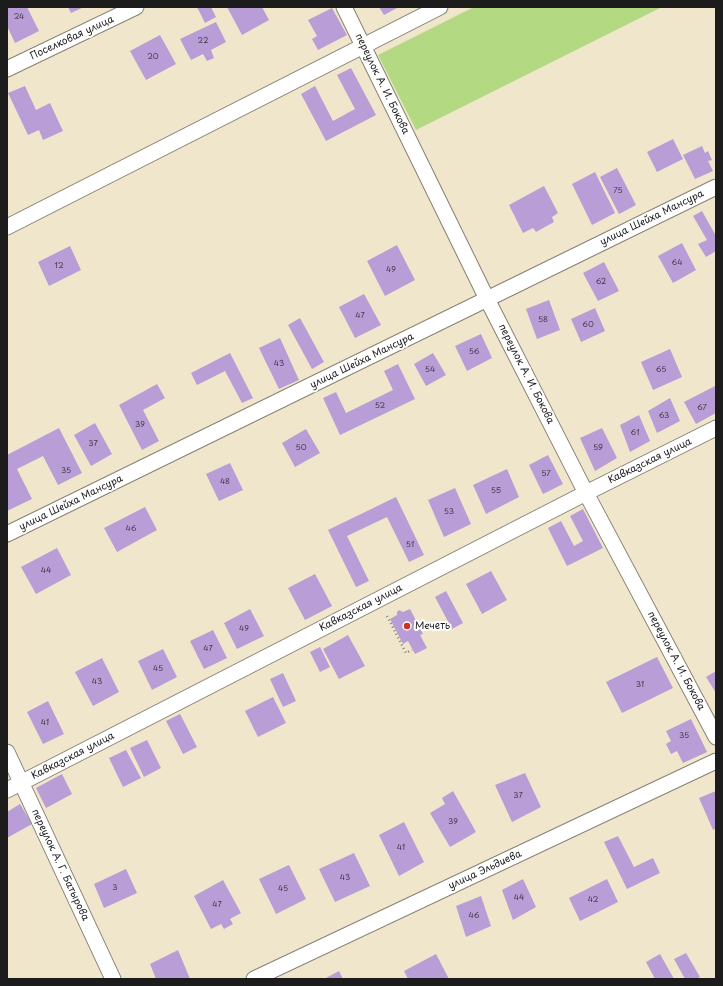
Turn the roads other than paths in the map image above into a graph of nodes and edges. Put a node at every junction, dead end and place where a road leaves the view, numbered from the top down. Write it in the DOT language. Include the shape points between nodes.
graph roads {
  1 [pos="136,7"];
  2 [pos="344,7"];
  3 [pos="440,7"];
  4 [pos="364,45"];
  5 [pos="7,68"];
  6 [pos="716,187"];
  7 [pos="7,227"];
  8 [pos="487,299"];
  9 [pos="716,428"];
  10 [pos="586,493"];
  11 [pos="7,534"];
  12 [pos="716,737"];
  13 [pos="7,752"];
  14 [pos="716,761"];
  15 [pos="21,783"];
  16 [pos="7,790"];
  17 [pos="114,979"];
  18 [pos="254,979"];
  1 -- 5 [label="street, Поселковая улица"];
  2 -- 4 [label="street, переулок А. И. Бокова"];
  3 -- 4 [label="street"];
  4 -- 7 [label="street"];
  4 -- 8 [label="street, переулок А. И. Бокова"];
  6 -- 8 [label="street, улица Шейха Мансура"];
  8 -- 10 [label="street, переулок А. И. Бокова"];
  8 -- 11 [label="street, улица Шейха Мансура"];
  9 -- 10 [label="street, Кавказская улица"];
  10 -- 12 [label="street, переулок А. И. Бокова"];
  10 -- 15 [label="street, Кавказская улица"];
  13 -- 15 [label="street, переулок А. Г. Батырова"];
  14 -- 18 [label="street, улица Эльдиева"];
  15 -- 16 [label="street, Кавказская улица"];
  15 -- 17 [label="street, переулок А. Г. Батырова"];
}
